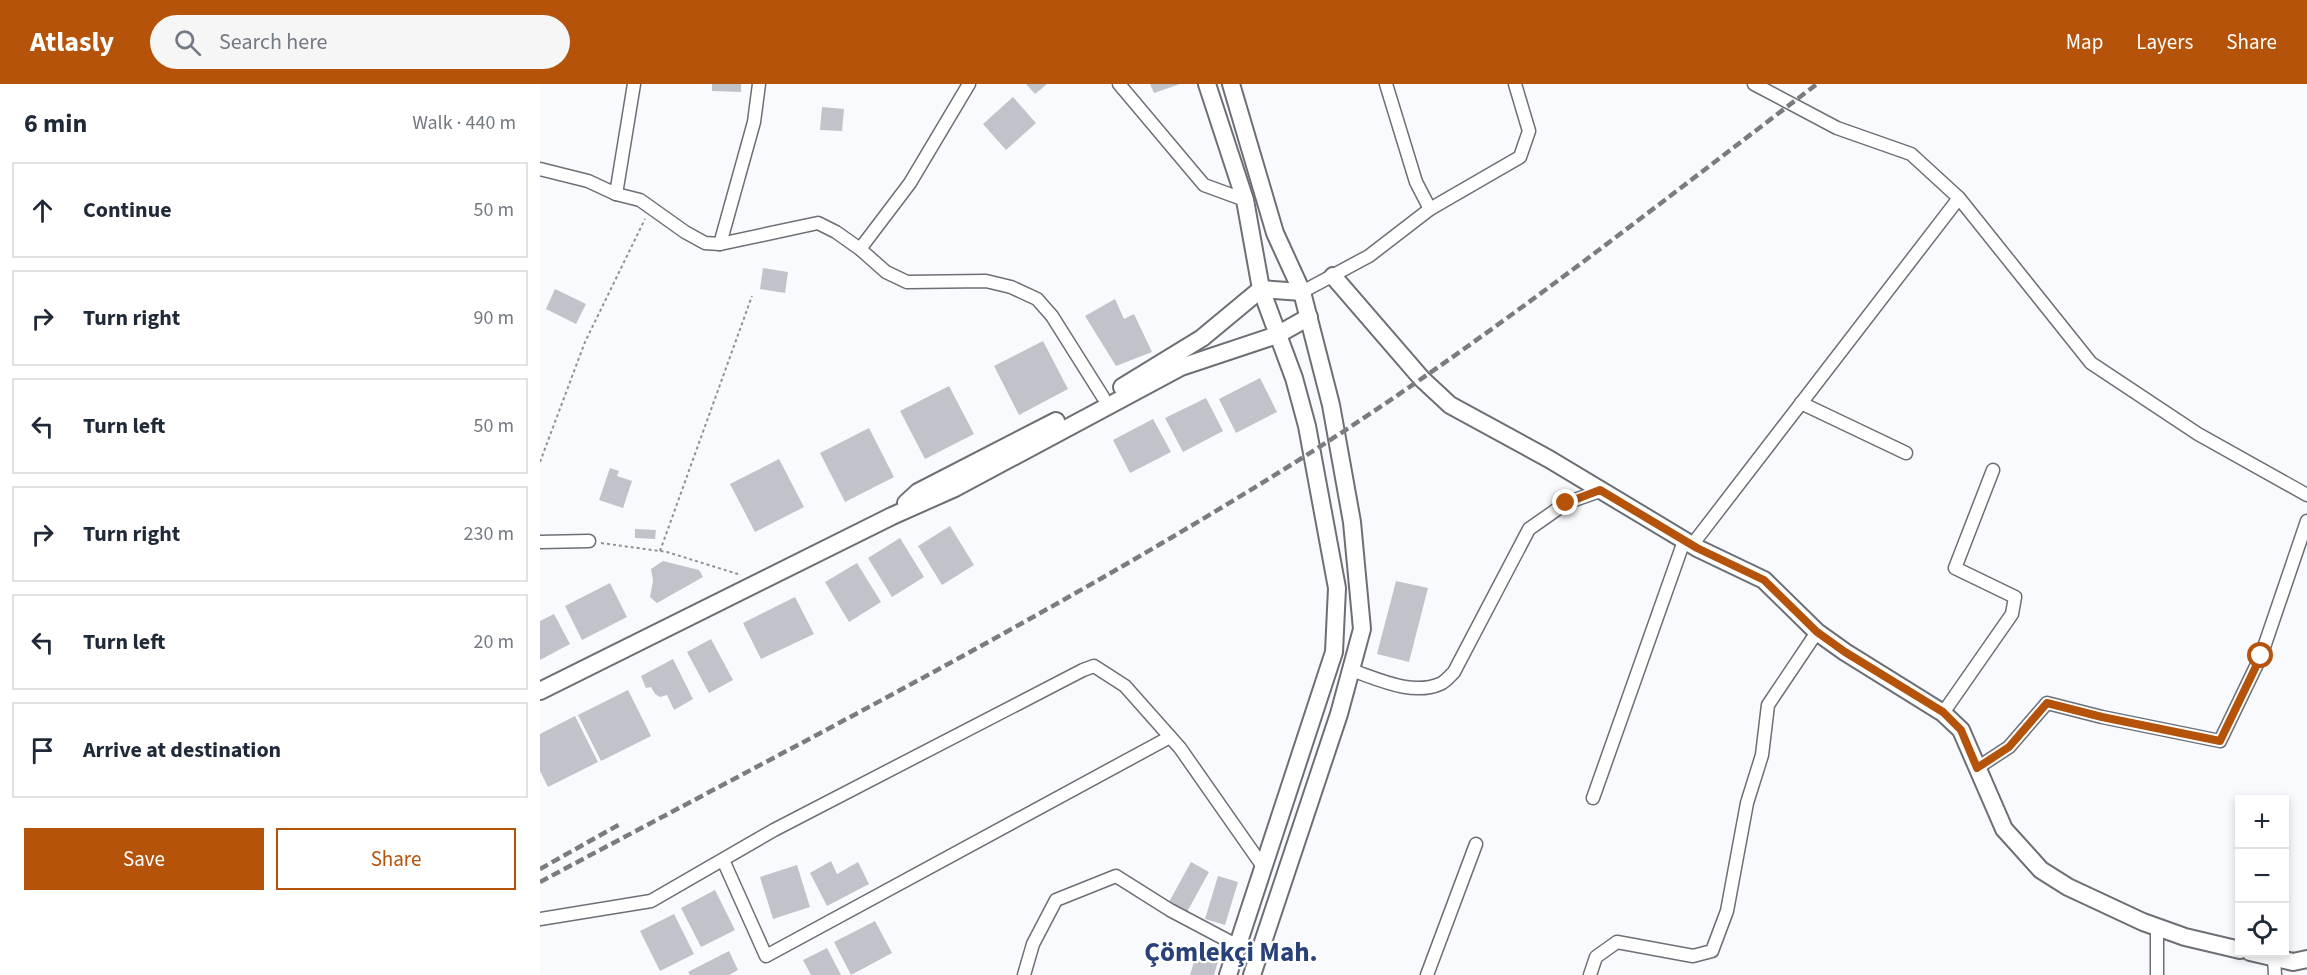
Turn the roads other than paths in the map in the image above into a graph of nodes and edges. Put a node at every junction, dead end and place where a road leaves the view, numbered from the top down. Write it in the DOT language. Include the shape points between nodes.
graph roads {
  1 [pos="634,84"];
  2 [pos="759,84"];
  3 [pos="969,84"];
  4 [pos="1119,84"];
  5 [pos="1207,84"];
  6 [pos="1231,84"];
  7 [pos="1386,84"];
  8 [pos="1515,84"];
  9 [pos="1754,84"];
  10 [pos="1774,88"];
  11 [pos="540,169"];
  12 [pos="616,194"];
  13 [pos="1959,198"];
  14 [pos="1245,200"];
  15 [pos="1430,209"];
  16 [pos="720,244"];
  17 [pos="860,249"];
  18 [pos="1333,276"];
  19 [pos="1261,289"];
  20 [pos="1302,292"];
  21 [pos="1309,317"];
  22 [pos="1277,335"];
  23 [pos="1103,397"];
  24 [pos="1801,403"];
  25 [pos="1906,453"];
  26 [pos="1993,470"];
  27 [pos="1600,490"];
  28 [pos="2307,495"];
  29 [pos="892,516"];
  30 [pos="2307,521"];
  31 [pos="589,541"];
  32 [pos="540,542"];
  33 [pos="1688,543"];
  34 [pos="1817,632"];
  35 [pos="1351,670"];
  36 [pos="540,691"];
  37 [pos="1943,712"];
  38 [pos="1170,737"];
  39 [pos="1977,768"];
  40 [pos="1593,798"];
  41 [pos="1476,844"];
  42 [pos="723,860"];
  43 [pos="1264,868"];
  44 [pos="540,919"];
  45 [pos="2157,927"];
  46 [pos="1238,946"];
  47 [pos="2235,949"];
  48 [pos="2270,957"];
  49 [pos="2274,958"];
  50 [pos="2307,958"];
  51 [pos="1027,974"];
  52 [pos="1228,975"];
  53 [pos="1252,975"];
  54 [pos="1427,975"];
  55 [pos="1590,975"];
  56 [pos="2157,975"];
  57 [pos="2275,975"];
  1 -- 12 [label="street"];
  2 -- 16 [label="street" via="754,122"];
  3 -- 17 [label="street" via="910,183"];
  4 -- 14 [label="street" via="1204,185"];
  5 -- 14 [label="main road"];
  6 -- 20 [label="main road" via="1275,233"];
  7 -- 15 [label="street" via="1416,182"];
  8 -- 15 [label="street" via="1529,131 1520,157"];
  9 -- 10 [label="street"];
  10 -- 13 [label="street" via="1838,128 1911,154"];
  11 -- 12 [label="street" via="588,181"];
  12 -- 16 [label="street" via="640,200 705,243"];
  13 -- 24 [label="street"];
  13 -- 28 [label="street" via="2091,363 2198,434"];
  14 -- 19 [label="main road"];
  15 -- 18 [label="street" via="1369,256"];
  16 -- 17 [label="street" via="818,224"];
  17 -- 23 [label="street" via="886,272 907,282 986,281 1037,299"];
  18 -- 20 [label="street"];
  18 -- 27 [label="main road" via="1422,379 1450,405"];
  19 -- 20 [label="main road"];
  19 -- 22 [label="main road"];
  19 -- 23 [label="main road" via="1202,338"];
  20 -- 21 [label="main road"];
  21 -- 22 [label="main road"];
  21 -- 35 [label="main road" via="1331,405 1352,522 1362,629"];
  22 -- 29 [label="main road" via="1181,367 955,488"];
  22 -- 43 [label="main road" via="1307,426 1337,588 1334,652"];
  23 -- 29 [label="main road" via="918,492"];
  24 -- 25 [label="street"];
  24 -- 33 [label="street"];
  26 -- 37 [label="street" via="1955,568 2015,597 2012,614"];
  27 -- 33 [label="main road"];
  27 -- 35 [label="street" via="1566,503 1529,529 1454,672 1441,684 1422,688 1398,686"];
  29 -- 36 [label="main road"];
  30 -- 39 [label="street" via="2261,656 2220,741 2047,703 2009,747"];
  31 -- 32 [label="street"];
  33 -- 34 [label="main road" via="1764,580"];
  33 -- 40 [label="street"];
  34 -- 37 [label="main road"];
  34 -- 55 [label="street" via="1768,705 1762,755 1747,803 1727,910 1712,951 1693,956 1617,942 1596,957"];
  35 -- 53 [label="main road" via="1340,714"];
  37 -- 39 [label="main road" via="1961,730"];
  38 -- 42 [label="street" via="1125,686 1094,666"];
  38 -- 42 [label="street" via="766,956"];
  38 -- 43 [label="street"];
  39 -- 45 [label="main road" via="2004,829 2041,870 2068,887"];
  41 -- 54 [label="street"];
  42 -- 44 [label="street" via="651,901"];
  43 -- 46 [label="main road"];
  45 -- 47 [label="main road"];
  45 -- 56 [label="street"];
  46 -- 51 [label="street" via="1116,876 1056,900 1033,944"];
  46 -- 52 [label="main road"];
  48 -- 49 [label="main road"];
  49 -- 50 [label="main road" via="2293,962"];
  49 -- 57 [label="street"];
}
